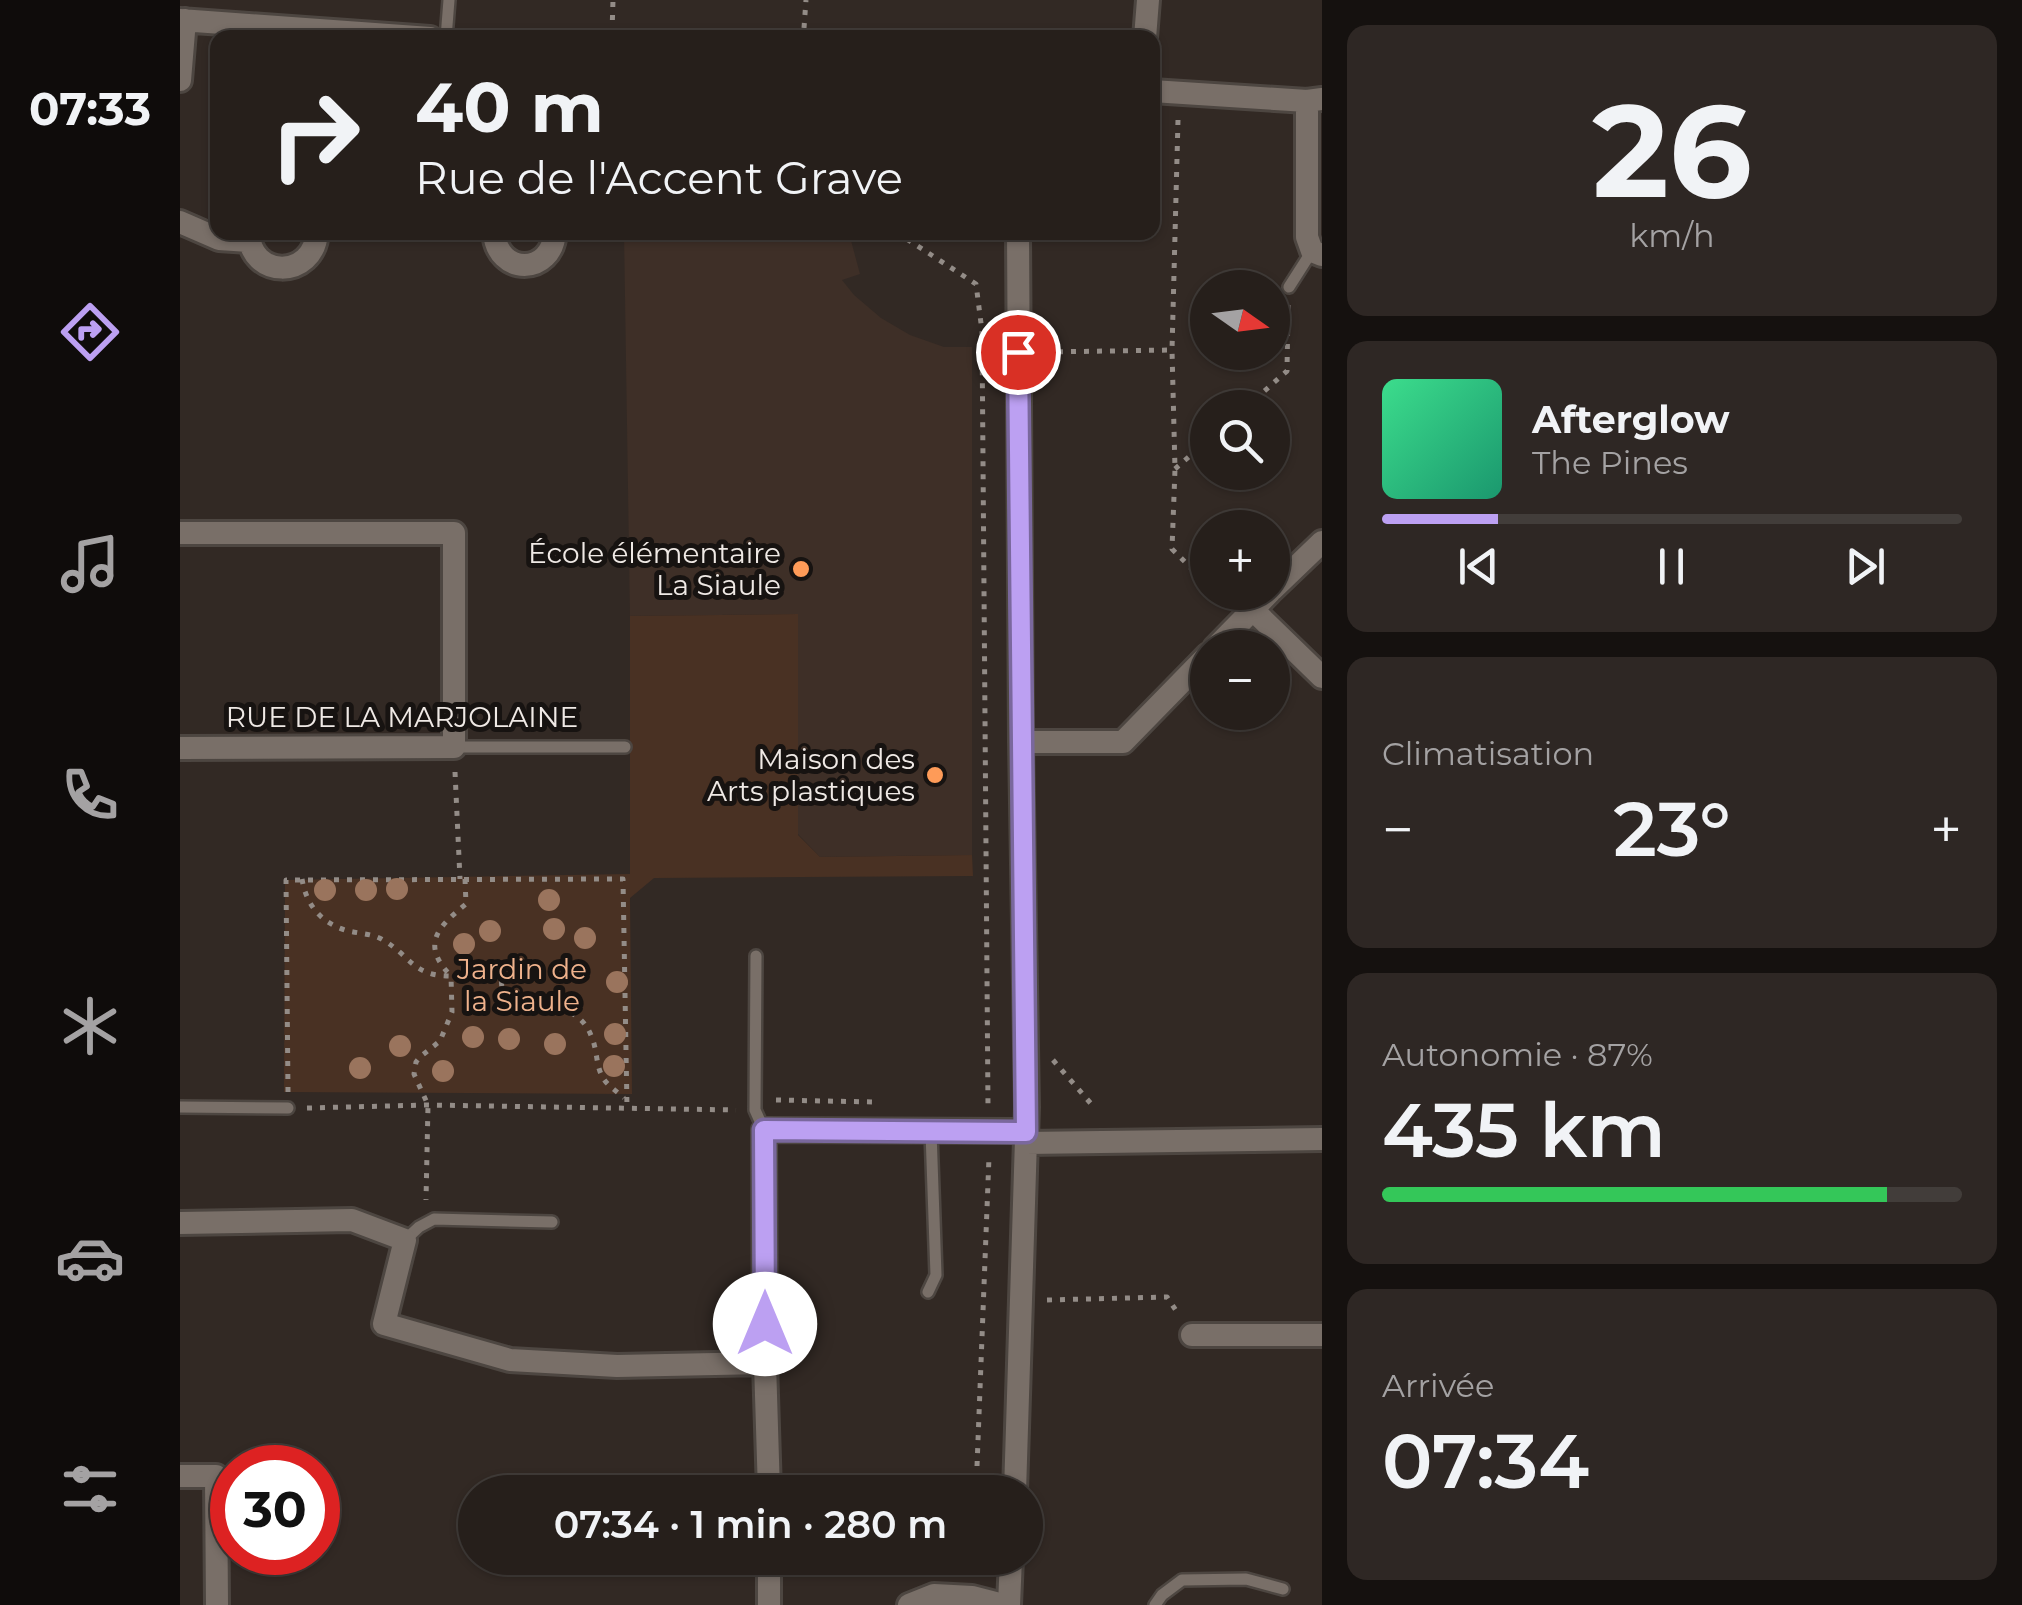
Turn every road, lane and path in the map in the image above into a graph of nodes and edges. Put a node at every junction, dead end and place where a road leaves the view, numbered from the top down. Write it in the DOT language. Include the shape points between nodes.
graph roads {
  1 [pos="449,0"];
  2 [pos="613,0"];
  3 [pos="806,0"];
  4 [pos="1148,0"];
  5 [pos="183,20"];
  6 [pos="804,28"];
  7 [pos="320,30"];
  8 [pos="447,30"];
  9 [pos="612,30"];
  10 [pos="1145,30"];
  11 [pos="180,80"];
  12 [pos="1160,92"];
  13 [pos="1314,100"];
  14 [pos="1178,120"];
  15 [pos="180,222"];
  16 [pos="210,235"];
  17 [pos="250,240"];
  18 [pos="317,240"];
  19 [pos="495,240"];
  20 [pos="553,240"];
  21 [pos="908,240"];
  22 [pos="1018,240"];
  23 [pos="1317,253"];
  24 [pos="1290,285"];
  25 [pos="1172,350"];
  26 [pos="1040,352"];
  27 [pos="1287,370"];
  28 [pos="1265,390"];
  29 [pos="1190,456"];
  30 [pos="1175,469"];
  31 [pos="180,533"];
  32 [pos="1322,542"];
  33 [pos="1190,568"];
  34 [pos="1290,573"];
  35 [pos="1251,610"];
  36 [pos="1253,610"];
  37 [pos="1232,630"];
  38 [pos="1190,674"];
  39 [pos="1322,676"];
  40 [pos="1021,742"];
  41 [pos="625,746"];
  42 [pos="454,747"];
  43 [pos="180,748"];
  44 [pos="302,879"];
  45 [pos="463,879"];
  46 [pos="756,956"];
  47 [pos="451,976"];
  48 [pos="1048,1054"];
  49 [pos="626,1104"];
  50 [pos="428,1105"];
  51 [pos="180,1106"];
  52 [pos="1093,1106"];
  53 [pos="288,1108"];
  54 [pos="736,1110"];
  55 [pos="764,1130"];
  56 [pos="990,1131"];
  57 [pos="931,1132"];
  58 [pos="1026,1137"];
  59 [pos="1322,1139"];
  60 [pos="426,1205"];
  61 [pos="552,1222"];
  62 [pos="180,1224"];
  63 [pos="405,1240"];
  64 [pos="928,1292"];
  65 [pos="1047,1300"];
  66 [pos="1192,1335"];
  67 [pos="1322,1335"];
  68 [pos="765,1363"];
  69 [pos="768,1475"];
  70 [pos="977,1475"];
  71 [pos="1016,1475"];
  72 [pos="180,1476"];
  73 [pos="769,1575"];
  74 [pos="1009,1575"];
  75 [pos="1283,1589"];
  76 [pos="217,1605"];
  77 [pos="769,1605"];
  78 [pos="910,1605"];
  79 [pos="1006,1605"];
  80 [pos="1155,1605"];
  1 -- 8 [label="lane"];
  2 -- 9 [label="path"];
  3 -- 6 [label="path"];
  4 -- 10 [label="street"];
  5 -- 7 [label="street"];
  5 -- 11 [label="street"];
  12 -- 13 [label="street"];
  13 -- 23 [label="street" via="1308,238"];
  14 -- 25 [label="path"];
  15 -- 16 [label="street"];
  17 -- 18 [label="street" via="254,254 277,268 303,262"];
  19 -- 20 [label="street" via="500,254 518,265 548,254"];
  21 -- 56 [label="path" via="976,284 982,331"];
  22 -- 40 [label="street"];
  23 -- 24 [label="lane"];
  25 -- 26 [label="path"];
  25 -- 30 [label="path"];
  27 -- 28 [label="path"];
  29 -- 30 [label="path"];
  30 -- 33 [label="path" via="1172,549"];
  31 -- 42 [label="street" via="454,533"];
  32 -- 34 [label="street"];
  35 -- 37 [label="street"];
  36 -- 39 [label="street"];
  38 -- 40 [label="street" via="1122,742"];
  40 -- 58 [label="street"];
  41 -- 42 [label="lane, RUE DE LA MARJOLAINE"];
  42 -- 43 [label="street, RUE DE LA MARJOLAINE"];
  42 -- 45 [label="path"];
  44 -- 45 [label="path"];
  44 -- 47 [label="path" via="315,913 345,930 381,938 410,964"];
  44 -- 53 [label="path" via="286,880"];
  45 -- 47 [label="path" via="466,904 434,939"];
  45 -- 49 [label="path" via="623,880"];
  46 -- 55 [label="lane" via="756,1110"];
  47 -- 49 [label="path" via="501,976 503,1003 576,1014 592,1038 600,1074"];
  47 -- 50 [label="path" via="452,1012 440,1041 416,1062 414,1074"];
  48 -- 52 [label="path"];
  49 -- 50 [label="path"];
  49 -- 54 [label="path"];
  50 -- 53 [label="path"];
  50 -- 60 [label="path"];
  51 -- 53 [label="lane"];
  55 -- 57 [label="street"];
  55 -- 68 [label="street"];
  56 -- 57 [label="street"];
  56 -- 58 [label="street"];
  56 -- 70 [label="path"];
  57 -- 64 [label="lane" via="936,1275"];
  58 -- 59 [label="street"];
  58 -- 71 [label="street"];
  61 -- 63 [label="lane" via="434,1219"];
  62 -- 63 [label="street" via="352,1220"];
  63 -- 68 [label="street" via="384,1324 510,1360"];
  65 -- 66 [label="path" via="1168,1297"];
  66 -- 67 [label="street"];
  68 -- 69 [label="street"];
  72 -- 76 [label="street" via="216,1476"];
  73 -- 77 [label="street"];
  74 -- 79 [label="street"];
  75 -- 80 [label="lane" via="1246,1579 1182,1580"];
  78 -- 79 [label="street" via="934,1595"];
}
